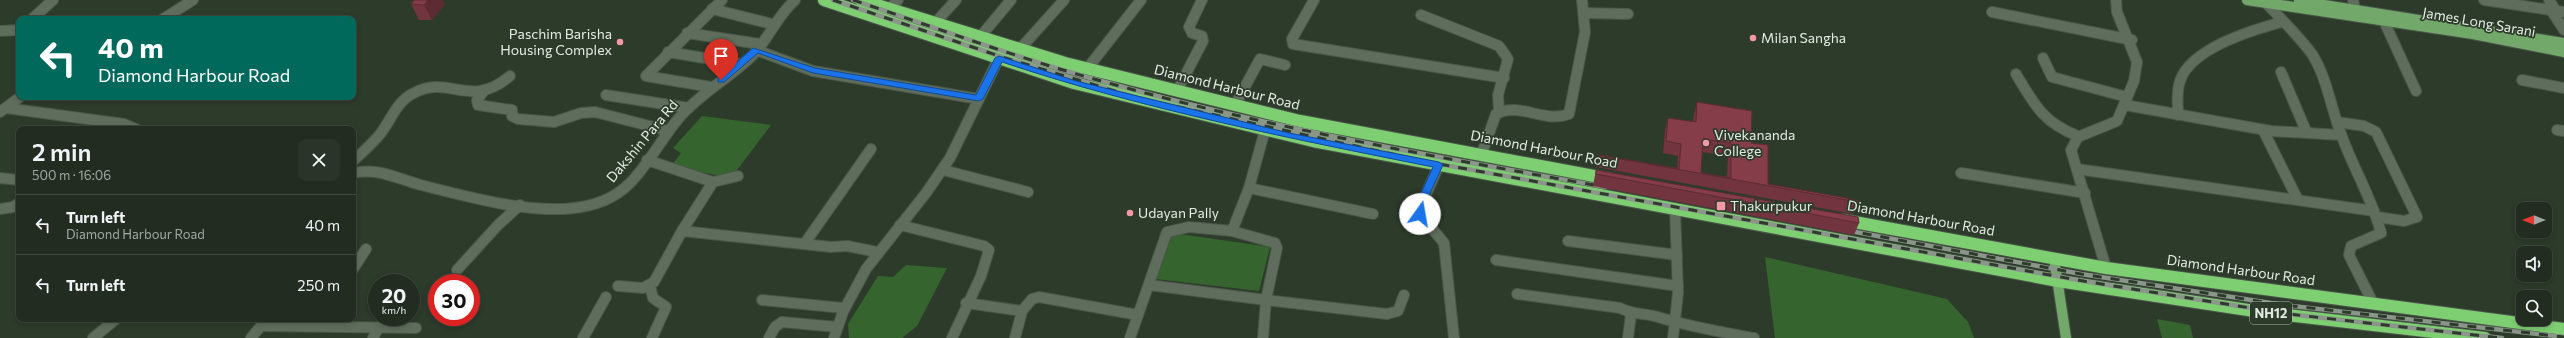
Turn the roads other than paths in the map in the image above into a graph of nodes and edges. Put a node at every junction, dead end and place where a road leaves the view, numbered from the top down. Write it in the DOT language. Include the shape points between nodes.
graph roads {
  1 [pos="52,0"];
  2 [pos="193,0"];
  3 [pos="722,0"];
  4 [pos="795,0"];
  5 [pos="824,0"];
  6 [pos="861,0"];
  7 [pos="956,0"];
  8 [pos="1011,0"];
  9 [pos="1064,0"];
  10 [pos="1141,0"];
  11 [pos="1202,0"];
  12 [pos="1314,0"];
  13 [pos="1582,0"];
  14 [pos="2116,0"];
  15 [pos="2247,0"];
  16 [pos="2291,0"];
  17 [pos="2484,0"];
  18 [pos="2549,0"];
  19 [pos="2265,2"];
  20 [pos="893,4"];
  21 [pos="2354,5"];
  22 [pos="712,9"];
  23 [pos="2557,11"];
  24 [pos="1584,12"];
  25 [pos="1992,12"];
  26 [pos="1628,14"];
  27 [pos="1421,15"];
  28 [pos="35,16"];
  29 [pos="167,16"];
  30 [pos="879,18"];
  31 [pos="2282,22"];
  32 [pos="2384,22"];
  33 [pos="935,23"];
  34 [pos="772,24"];
  35 [pos="16,30"];
  36 [pos="2564,30"];
  37 [pos="0,31"];
  38 [pos="687,33"];
  39 [pos="980,37"];
  40 [pos="2132,40"];
  41 [pos="2564,43"];
  42 [pos="758,47"];
  43 [pos="1020,49"];
  44 [pos="668,52"];
  45 [pos="2564,52"];
  46 [pos="999,58"];
  47 [pos="2043,58"];
  48 [pos="1061,62"];
  49 [pos="741,64"];
  50 [pos="1285,65"];
  51 [pos="1087,69"];
  52 [pos="2281,72"];
  53 [pos="2016,74"];
  54 [pos="1049,75"];
  55 [pos="510,76"];
  56 [pos="1504,78"];
  57 [pos="2522,80"];
  58 [pos="711,87"];
  59 [pos="2564,88"];
  60 [pos="1177,91"];
  61 [pos="2416,91"];
  62 [pos="483,92"];
  63 [pos="606,95"];
  64 [pos="979,99"];
  65 [pos="16,100"];
  66 [pos="2126,101"];
  67 [pos="1235,105"];
  68 [pos="689,108"];
  69 [pos="3,110"];
  70 [pos="1499,111"];
  71 [pos="2178,115"];
  72 [pos="2338,122"];
  73 [pos="129,126"];
  74 [pos="1265,130"];
  75 [pos="2263,130"];
  76 [pos="669,131"];
  77 [pos="2306,131"];
  78 [pos="2341,135"];
  79 [pos="2078,136"];
  80 [pos="871,149"];
  81 [pos="1482,153"];
  82 [pos="356,158"];
  83 [pos="647,160"];
  84 [pos="1439,165"];
  85 [pos="2077,168"];
  86 [pos="943,170"];
  87 [pos="1563,170"];
  88 [pos="356,173"];
  89 [pos="1960,173"];
  90 [pos="738,176"];
  91 [pos="0,178"];
  92 [pos="16,180"];
  93 [pos="1625,181"];
  94 [pos="713,182"];
  95 [pos="1249,188"];
  96 [pos="1559,188"];
  97 [pos="1028,192"];
  98 [pos="2085,193"];
  99 [pos="2298,200"];
  100 [pos="16,205"];
  101 [pos="520,205"];
  102 [pos="0,209"];
  103 [pos="1675,209"];
  104 [pos="1373,214"];
  105 [pos="2376,214"];
  106 [pos="1834,219"];
  107 [pos="900,225"];
  108 [pos="682,231"];
  109 [pos="1232,231"];
  110 [pos="1568,241"];
  111 [pos="805,243"];
  112 [pos="366,249"];
  113 [pos="877,252"];
  114 [pos="1677,256"];
  115 [pos="2054,258"];
  116 [pos="1496,260"];
  117 [pos="356,264"];
  118 [pos="2106,268"];
  119 [pos="457,270"];
  120 [pos="2058,281"];
  121 [pos="1149,285"];
  122 [pos="618,286"];
  123 [pos="650,286"];
  124 [pos="1678,286"];
  125 [pos="1517,294"];
  126 [pos="1404,295"];
  127 [pos="606,297"];
  128 [pos="762,300"];
  129 [pos="1266,300"];
  130 [pos="966,303"];
  131 [pos="2373,303"];
  132 [pos="843,308"];
  133 [pos="1022,311"];
  134 [pos="1631,314"];
  135 [pos="1138,315"];
  136 [pos="112,322"];
  137 [pos="264,322"];
  138 [pos="1673,323"];
  139 [pos="379,327"];
  140 [pos="416,328"];
  141 [pos="2564,329"];
  142 [pos="835,333"];
  143 [pos="93,338"];
  144 [pos="251,338"];
  145 [pos="373,338"];
  146 [pos="583,338"];
  147 [pos="652,338"];
  148 [pos="769,338"];
  149 [pos="952,338"];
  150 [pos="1014,338"];
  151 [pos="1130,338"];
  152 [pos="1263,338"];
  153 [pos="1454,338"];
  154 [pos="1628,338"];
  155 [pos="1673,338"];
  156 [pos="1754,338"];
  157 [pos="2066,338"];
  158 [pos="2485,338"];
  1 -- 28 [label="street"];
  2 -- 29 [label="street"];
  3 -- 22 [label="street"];
  4 -- 34 [label="street, Dakshin Para Rd"];
  5 -- 30 [label="highway, NH12"];
  6 -- 20 [label="highway, Diamond Harbour Road"];
  7 -- 33 [label="street"];
  8 -- 39 [label="street"];
  9 -- 43 [label="street"];
  10 -- 51 [label="street"];
  11 -- 60 [label="street" via="1189,27 1192,33 1202,36 1203,41"];
  12 -- 56 [label="street" via="1292,39 1293,44"];
  13 -- 24 [label="street"];
  14 -- 40 [label="street" via="2116,10"];
  15 -- 19 [label="main road, James Long Sarani"];
  16 -- 21 [label="main road"];
  17 -- 23 [label="street"];
  18 -- 23 [label="street"];
  19 -- 31 [label="street"];
  19 -- 32 [label="main road, James Long Sarani"];
  20 -- 30 [label="street"];
  20 -- 33 [label="highway, Diamond Harbour Road"];
  21 -- 41 [label="main road"];
  22 -- 34 [label="street"];
  22 -- 38 [label="street"];
  23 -- 36 [label="street"];
  24 -- 26 [label="street"];
  24 -- 70 [label="street" via="1585,32 1569,114 1565,117 1556,117 1514,109"];
  25 -- 40 [label="street"];
  27 -- 56 [label="street" via="1499,46 1506,52 1508,59"];
  30 -- 46 [label="highway, NH12"];
  31 -- 71 [label="street" via="2241,34 2190,64 2178,86"];
  31 -- 72 [label="street" via="2312,55 2321,72"];
  32 -- 45 [label="main road, James Long Sarani" via="2473,34"];
  32 -- 61 [label="street"];
  33 -- 39 [label="highway, Diamond Harbour Road"];
  34 -- 42 [label="street, Dakshin Para Rd"];
  35 -- 37 [label="street"];
  38 -- 42 [label="street"];
  38 -- 44 [label="street"];
  39 -- 43 [label="highway, Diamond Harbour Road"];
  40 -- 66 [label="street" via="2138,61"];
  42 -- 49 [label="street, Dakshin Para Rd"];
  42 -- 64 [label="street" via="813,70"];
  43 -- 48 [label="highway, Diamond Harbour Road"];
  44 -- 49 [label="street"];
  44 -- 58 [label="street" via="647,74 648,77"];
  46 -- 54 [label="highway, NH12"];
  46 -- 64 [label="street"];
  47 -- 66 [label="street" via="2052,77"];
  48 -- 51 [label="highway, Diamond Harbour Road"];
  48 -- 54 [label="highway"];
  49 -- 58 [label="street, Dakshin Para Rd"];
  50 -- 67 [label="street" via="1260,59"];
  51 -- 60 [label="highway, Diamond Harbour Road"];
  52 -- 77 [label="street"];
  53 -- 79 [label="street" via="2046,121 2060,130"];
  54 -- 74 [label="highway, NH12"];
  55 -- 62 [label="street" via="494,88"];
  56 -- 70 [label="street" via="1498,96"];
  57 -- 59 [label="street"];
  58 -- 68 [label="street, Dakshin Para Rd"];
  60 -- 67 [label="highway, Diamond Harbour Road"];
  62 -- 76 [label="street" via="477,100 478,104 512,110 512,116 518,118 554,122 581,113 595,112"];
  62 -- 82 [label="street" via="437,86 410,95 398,102 381,133"];
  63 -- 68 [label="street"];
  64 -- 86 [label="street" via="968,126"];
  65 -- 69 [label="street"];
  66 -- 71 [label="street"];
  66 -- 79 [label="street" via="2116,122"];
  67 -- 81 [label="highway, Diamond Harbour Road" via="1300,121"];
  68 -- 76 [label="street, Dakshin Para Rd"];
  69 -- 73 [label="street"];
  70 -- 81 [label="street"];
  71 -- 75 [label="street"];
  72 -- 78 [label="street"];
  72 -- 105 [label="street" via="2364,126 2376,132 2417,217 2413,221 2407,221"];
  74 -- 84 [label="highway, NH12"];
  74 -- 95 [label="street"];
  75 -- 77 [label="street"];
  75 -- 99 [label="street"];
  76 -- 83 [label="street, Dakshin Para Rd"];
  77 -- 78 [label="street"];
  78 -- 105 [label="street"];
  79 -- 85 [label="street" via="2072,143 2071,150"];
  80 -- 111 [label="street"];
  81 -- 87 [label="highway, Diamond Harbour Road"];
  83 -- 94 [label="street"];
  83 -- 101 [label="street, Dakshin Para Rd" via="627,186 616,196 601,203 580,208 558,209"];
  84 -- 96 [label="highway, NH12"];
  84 -- 153 [label="street" via="1420,208 1420,214 1444,243"];
  85 -- 98 [label="street"];
  85 -- 99 [label="street"];
  86 -- 97 [label="street"];
  86 -- 107 [label="street"];
  87 -- 93 [label="highway, Diamond Harbour Road"];
  87 -- 96 [label="highway"];
  88 -- 101 [label="street, Dakshin Para Rd" via="373,170 464,197"];
  89 -- 98 [label="street"];
  90 -- 94 [label="street"];
  91 -- 92 [label="street"];
  94 -- 108 [label="street"];
  95 -- 104 [label="street"];
  95 -- 109 [label="street"];
  96 -- 103 [label="highway, NH12"];
  98 -- 118 [label="street"];
  99 -- 105 [label="street"];
  100 -- 102 [label="street"];
  101 -- 119 [label="street"];
  103 -- 114 [label="street"];
  103 -- 120 [label="highway, NH12"];
  105 -- 131 [label="street" via="2381,233 2351,246 2349,255"];
  106 -- 115 [label="highway, Diamond Harbour Road / NH12"];
  107 -- 113 [label="street"];
  107 -- 130 [label="street" via="984,246 989,250 981,276"];
  108 -- 111 [label="street"];
  108 -- 123 [label="street"];
  109 -- 121 [label="street" via="1173,227 1167,232"];
  109 -- 129 [label="street" via="1275,243"];
  110 -- 114 [label="street"];
  111 -- 113 [label="street" via="855,247"];
  112 -- 117 [label="street"];
  113 -- 132 [label="street" via="860,276"];
  114 -- 124 [label="street"];
  115 -- 118 [label="highway, Diamond Harbour Road / NH12"];
  115 -- 120 [label="main road"];
  116 -- 124 [label="street"];
  118 -- 131 [label="highway, Diamond Harbour Road / NH12"];
  120 -- 157 [label="main road"];
  120 -- 158 [label="highway, NH12" via="2261,312"];
  121 -- 129 [label="street"];
  121 -- 135 [label="street"];
  122 -- 123 [label="street"];
  123 -- 147 [label="street" via="653,298 666,307"];
  124 -- 138 [label="street"];
  125 -- 134 [label="street" via="1620,308"];
  126 -- 129 [label="street" via="1398,310 1387,314"];
  127 -- 146 [label="street"];
  128 -- 132 [label="street"];
  129 -- 152 [label="street"];
  130 -- 133 [label="street"];
  130 -- 149 [label="street"];
  131 -- 141 [label="highway, Diamond Harbour Road / NH12"];
  132 -- 142 [label="street"];
  133 -- 135 [label="street" via="1032,299 1039,297"];
  133 -- 150 [label="street"];
  134 -- 138 [label="street" via="1657,317"];
  134 -- 154 [label="street"];
  135 -- 151 [label="street"];
  136 -- 143 [label="street"];
  137 -- 139 [label="street"];
  137 -- 144 [label="street"];
  138 -- 155 [label="street"];
  138 -- 156 [label="street"];
  139 -- 140 [label="street"];
  139 -- 145 [label="street"];
  142 -- 148 [label="street" via="782,322"];
}
